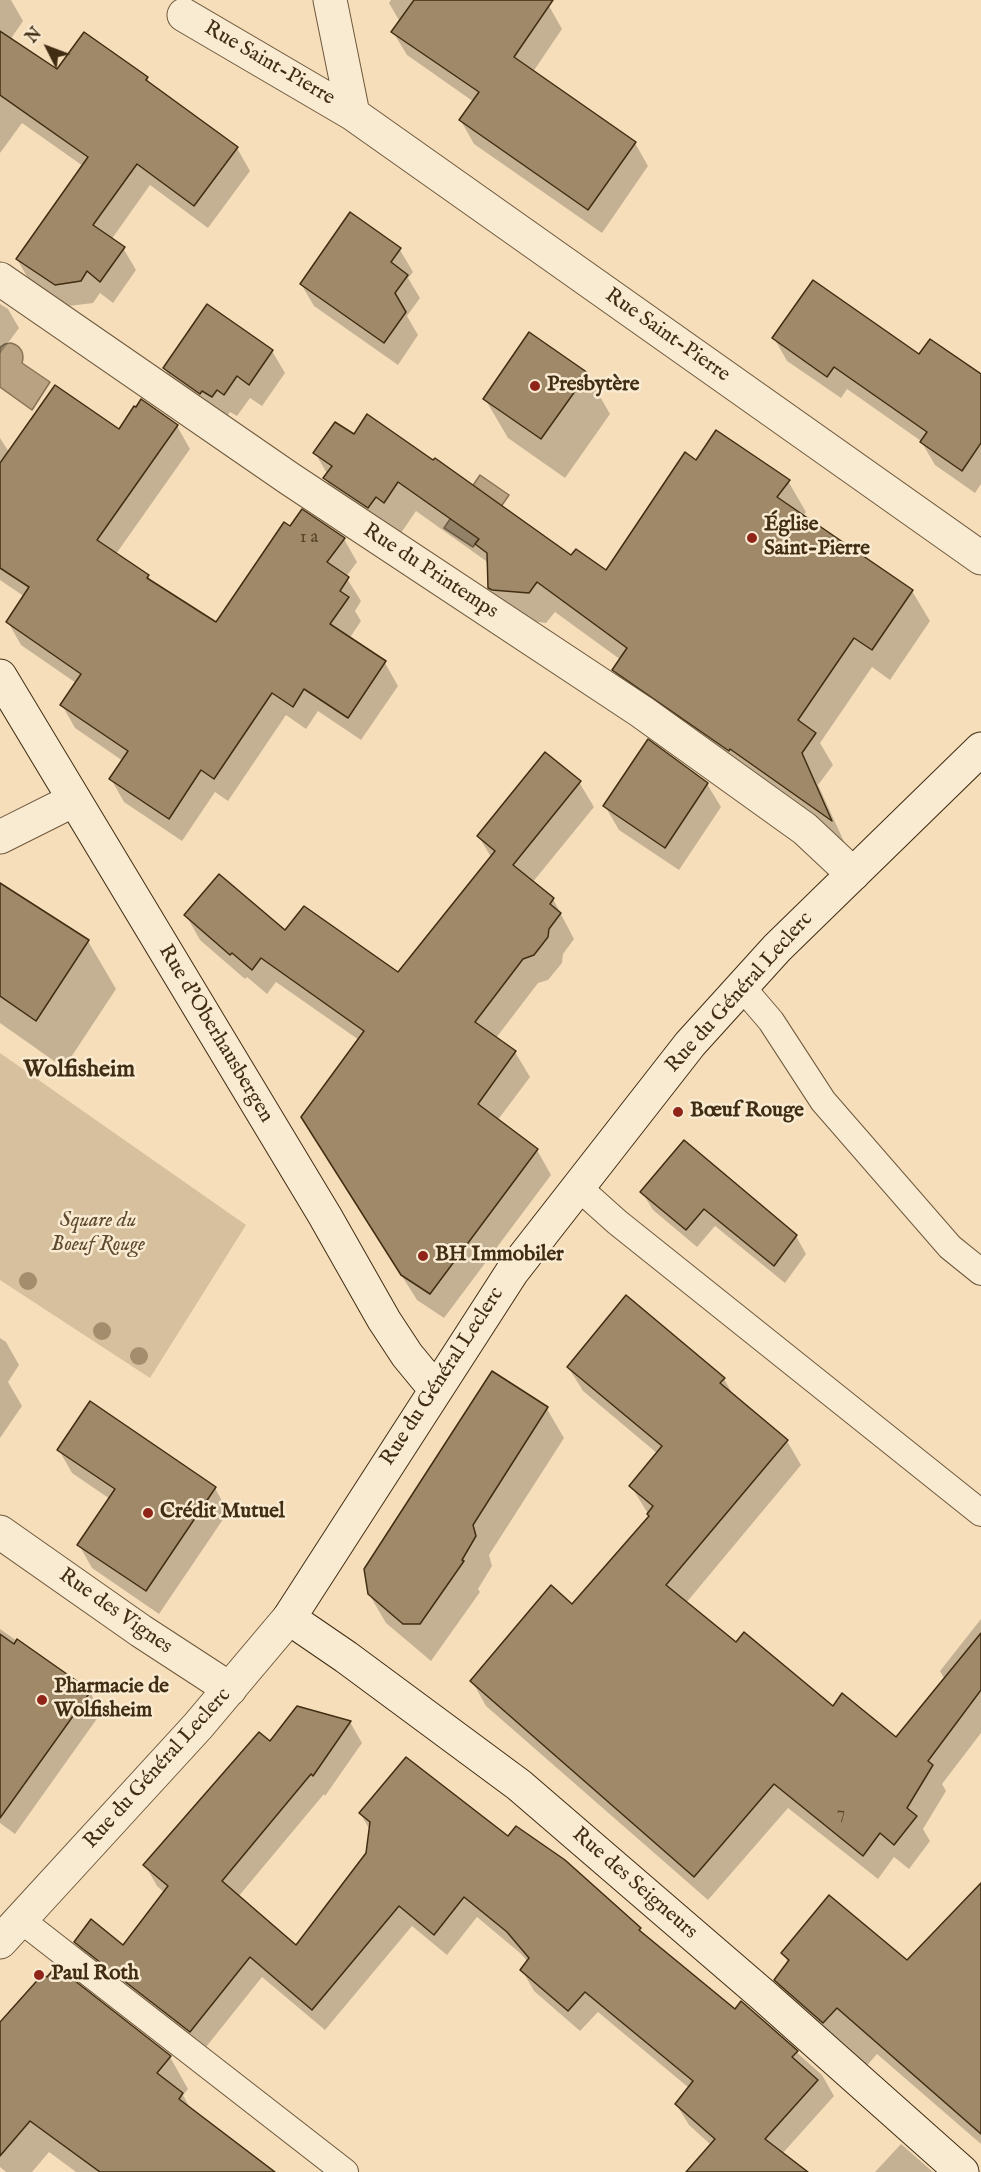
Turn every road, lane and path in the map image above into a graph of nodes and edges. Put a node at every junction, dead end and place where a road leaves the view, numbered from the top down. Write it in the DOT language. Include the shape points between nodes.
graph roads {
  1 [pos="330,0"];
  2 [pos="184,15"];
  3 [pos="353,114"];
  4 [pos="0,279"];
  5 [pos="981,558"];
  6 [pos="0,676"];
  7 [pos="981,749"];
  8 [pos="74,800"];
  9 [pos="0,837"];
  10 [pos="853,874"];
  11 [pos="741,986"];
  12 [pos="578,1187"];
  13 [pos="981,1272"];
  14 [pos="435,1389"];
  15 [pos="981,1513"];
  16 [pos="0,1532"];
  17 [pos="289,1618"];
  18 [pos="230,1689"];
  19 [pos="10,1931"];
  20 [pos="345,2172"];
  21 [pos="962,2172"];
  1 -- 3 [label="street, Rue Saint-Pierre"];
  2 -- 3 [label="street, Rue Saint-Pierre"];
  3 -- 5 [label="street, Rue Saint-Pierre"];
  4 -- 10 [label="street, Rue du Printemps" via="290,479 642,712 805,829"];
  6 -- 8 [label="street, Rue d'Oberhausbergen"];
  7 -- 10 [label="street, Rue du Général Leclerc"];
  8 -- 9 [label="street"];
  8 -- 14 [label="street, Rue d'Oberhausbergen" via="384,1320"];
  10 -- 11 [label="street, Rue du Général Leclerc"];
  11 -- 12 [label="street, Rue du Général Leclerc" via="690,1044"];
  11 -- 13 [label="lane" via="771,1021 823,1101 950,1247"];
  12 -- 14 [label="street, Rue du Général Leclerc" via="512,1272"];
  12 -- 15 [label="lane"];
  14 -- 17 [label="street, Rue du Général Leclerc"];
  16 -- 18 [label="street, Rue des Vignes"];
  17 -- 18 [label="street, Rue du Général Leclerc"];
  17 -- 21 [label="street, Rue des Seigneurs" via="519,1785"];
  18 -- 19 [label="street, Rue du Général Leclerc"];
  19 -- 20 [label="lane"];
}
